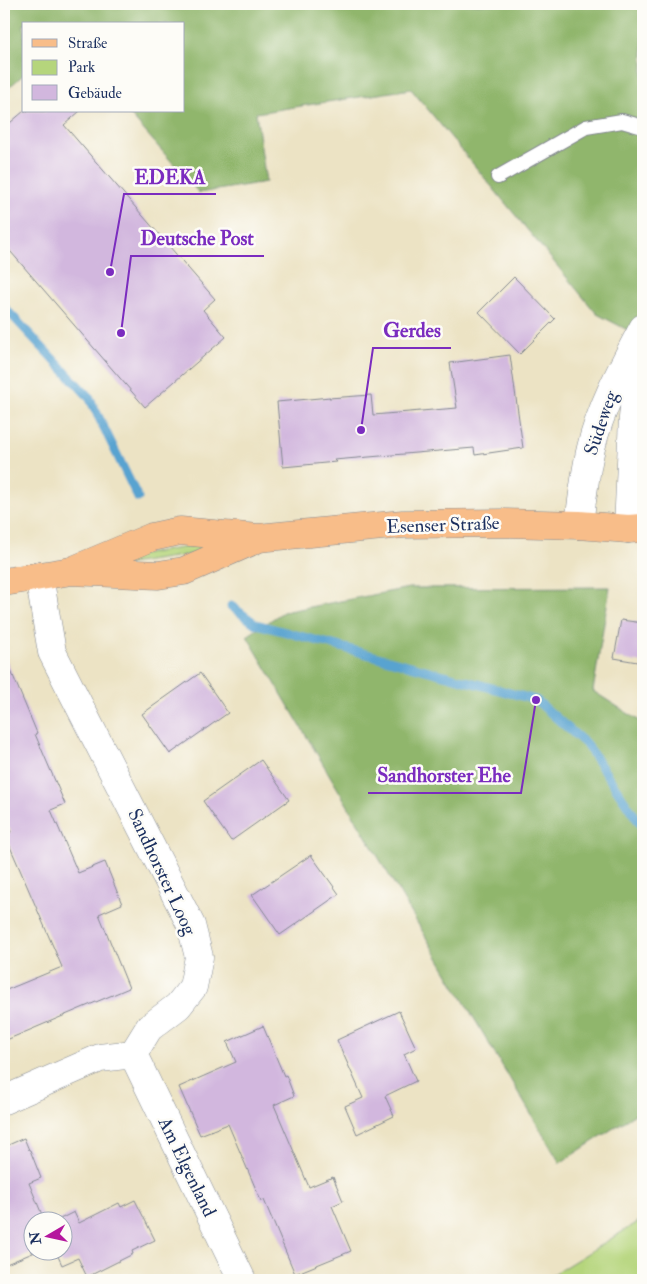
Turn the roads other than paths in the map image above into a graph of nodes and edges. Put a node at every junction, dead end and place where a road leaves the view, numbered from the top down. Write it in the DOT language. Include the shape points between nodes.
graph roads {
  1 [pos="643,127"];
  2 [pos="498,177"];
  3 [pos="643,328"];
  4 [pos="643,342"];
  5 [pos="579,525"];
  6 [pos="638,531"];
  7 [pos="258,538"];
  8 [pos="71,571"];
  9 [pos="39,576"];
  10 [pos="4,582"];
  11 [pos="132,1054"];
  12 [pos="4,1100"];
  13 [pos="242,1280"];
  1 -- 2 [label="lane" via="622,121 586,127"];
  3 -- 5 [label="street, Südeweg" via="603,409 591,446"];
  4 -- 6 [label="street, Südeweg" via="633,418"];
  5 -- 6 [label="main road, Esenser Straße"];
  5 -- 7 [label="main road, Esenser Straße" via="403,524"];
  7 -- 8 [label="main road, Esenser Straße" via="184,571 158,575"];
  7 -- 8 [label="main road, Esenser Straße" via="180,531 152,537"];
  8 -- 9 [label="main road, Esenser Straße"];
  9 -- 10 [label="main road, Esenser Straße"];
  9 -- 11 [label="street, Sandhorster Loog" via="52,652 191,925 199,957 193,987 178,1006 149,1028"];
  11 -- 12 [label="street" via="100,1058"];
  11 -- 13 [label="street, Am Elgenland"];
}
